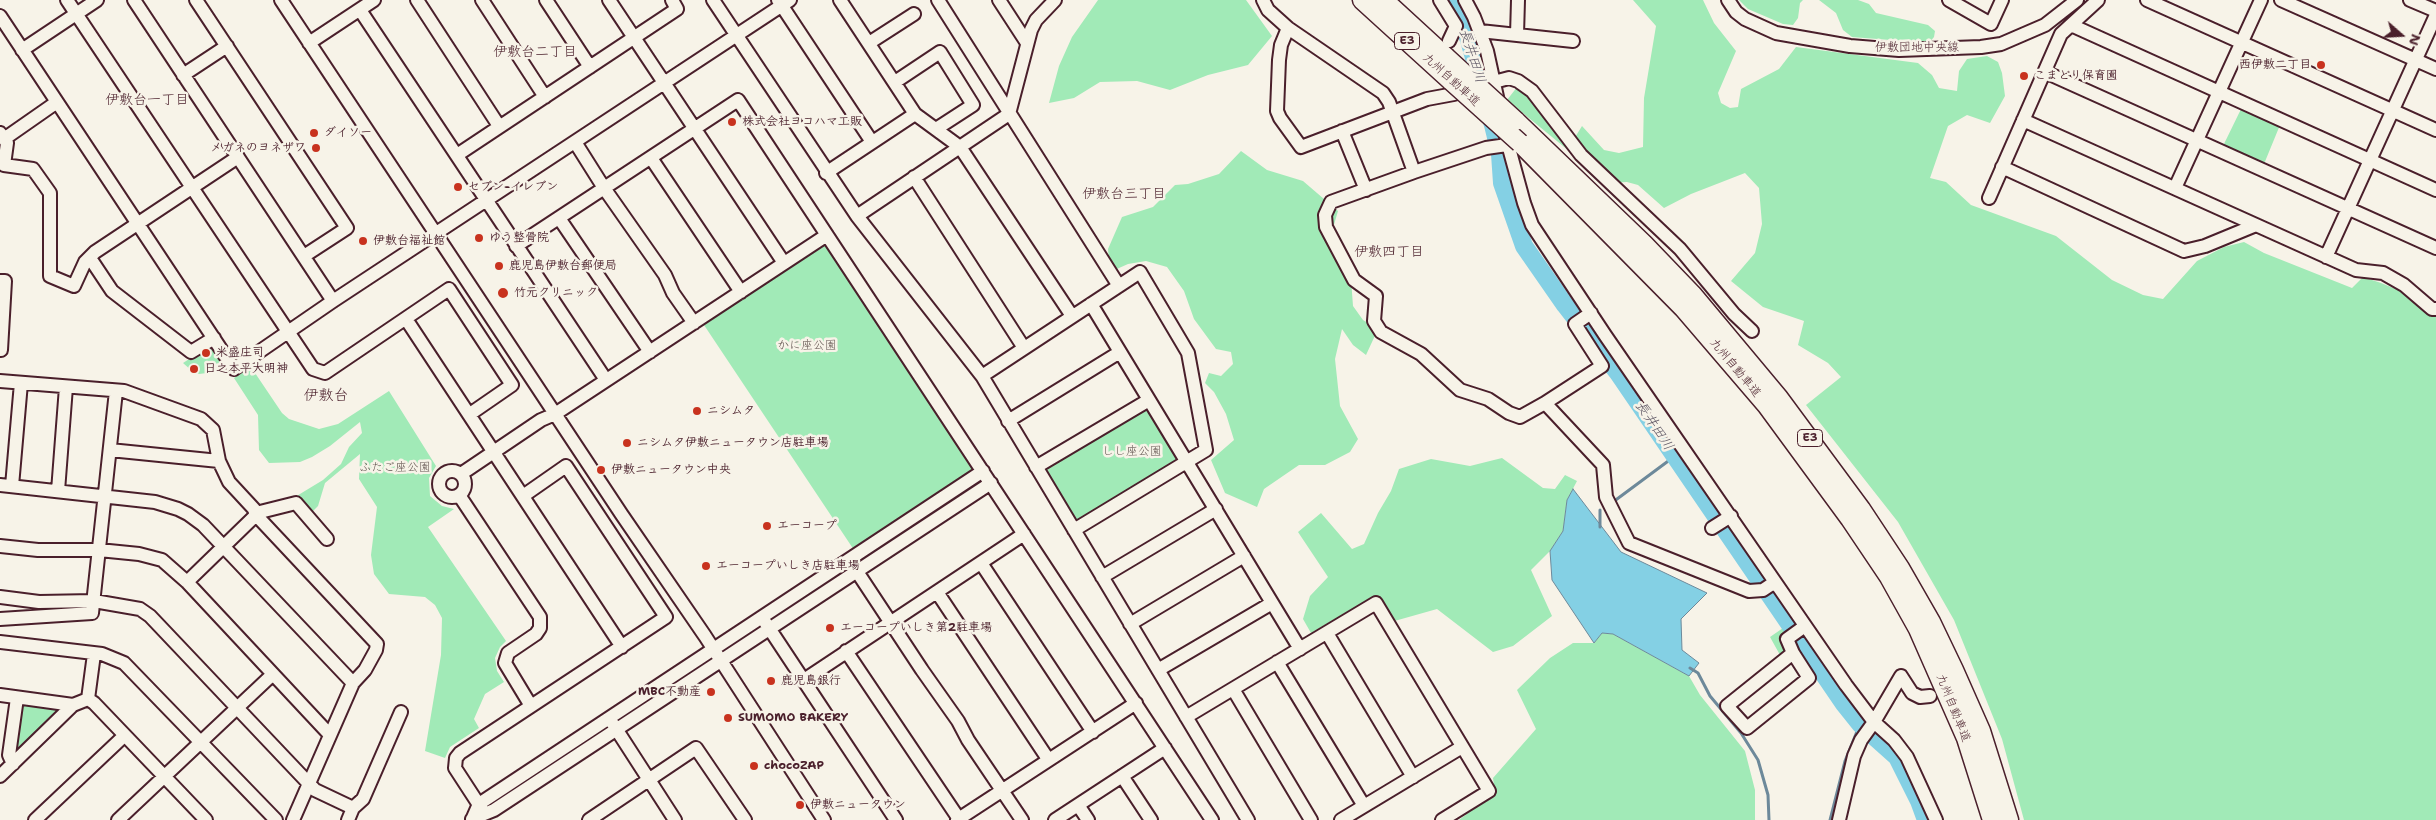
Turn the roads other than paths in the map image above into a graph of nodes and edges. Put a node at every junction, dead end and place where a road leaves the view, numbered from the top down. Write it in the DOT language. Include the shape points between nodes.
graph roads {
  1 [pos="68,0"];
  2 [pos="97,0"];
  3 [pos="134,0"];
  4 [pos="196,0"];
  5 [pos="281,0"];
  6 [pos="374,0"];
  7 [pos="417,0"];
  8 [pos="482,0"];
  9 [pos="546,0"];
  10 [pos="609,0"];
  11 [pos="672,0"];
  12 [pos="713,0"];
  13 [pos="840,0"];
  14 [pos="938,0"];
  15 [pos="999,0"];
  16 [pos="1056,0"];
  17 [pos="1263,0"];
  18 [pos="1362,0"];
  19 [pos="1384,0"];
  20 [pos="1440,0"];
  21 [pos="1465,0"];
  22 [pos="1518,0"];
  23 [pos="1728,0"];
  24 [pos="1949,0"];
  25 [pos="2002,0"];
  26 [pos="2077,0"];
  27 [pos="2098,0"];
  28 [pos="2147,0"];
  29 [pos="2260,0"];
  30 [pos="2281,0"];
  31 [pos="2410,0"];
  32 [pos="783,2"];
  33 [pos="360,10"];
  34 [pos="2436,13"];
  35 [pos="76,14"];
  36 [pos="914,14"];
  37 [pos="0,16"];
  38 [pos="1474,17"];
  39 [pos="2071,25"];
  40 [pos="1456,26"];
  41 [pos="1288,28"];
  42 [pos="1480,31"];
  43 [pos="1517,35"];
  44 [pos="737,36"];
  45 [pos="634,38"];
  46 [pos="1572,41"];
  47 [pos="2241,42"];
  48 [pos="309,43"];
  49 [pos="869,43"];
  50 [pos="1027,43"];
  51 [pos="227,46"];
  52 [pos="1448,49"];
  53 [pos="22,50"];
  54 [pos="2416,60"];
  55 [pos="590,67"];
  56 [pos="2436,69"];
  57 [pos="2045,72"];
  58 [pos="183,74"];
  59 [pos="894,82"];
  60 [pos="1494,82"];
  61 [pos="664,83"];
  62 [pos="1453,88"];
  63 [pos="2219,92"];
  64 [pos="545,97"];
  65 [pos="57,102"];
  66 [pos="2394,110"];
  67 [pos="1392,112"];
  68 [pos="915,114"];
  69 [pos="1009,114"];
  70 [pos="2023,120"];
  71 [pos="499,126"];
  72 [pos="694,129"];
  73 [pos="936,129"];
  74 [pos="2436,130"];
  75 [pos="1342,131"];
  76 [pos="2,136"];
  77 [pos="2197,140"];
  78 [pos="575,142"];
  79 [pos="872,142"];
  80 [pos="1509,144"];
  81 [pos="960,146"];
  82 [pos="457,155"];
  83 [pos="238,157"];
  84 [pos="651,158"];
  85 [pos="2370,160"];
  86 [pos="2002,167"];
  87 [pos="1414,172"];
  88 [pos="826,173"];
  89 [pos="914,177"];
  90 [pos="192,188"];
  91 [pos="604,188"];
  92 [pos="2175,188"];
  93 [pos="1366,190"];
  94 [pos="2436,190"];
  95 [pos="1989,198"];
  96 [pos="486,200"];
  97 [pos="2348,209"];
  98 [pos="856,216"];
  99 [pos="560,218"];
  100 [pos="137,224"];
  101 [pos="2256,225"];
  102 [pos="437,234"];
  103 [pos="827,235"];
  104 [pos="516,246"];
  105 [pos="2436,248"];
  106 [pos="304,256"];
  107 [pos="2326,257"];
  108 [pos="90,258"];
  109 [pos="784,263"];
  110 [pos="0,281"];
  111 [pos="1119,286"];
  112 [pos="740,292"];
  113 [pos="333,301"];
  114 [pos="1091,304"];
  115 [pos="2436,309"];
  116 [pos="1591,313"];
  117 [pos="1072,316"];
  118 [pos="406,319"];
  119 [pos="694,322"];
  120 [pos="1752,332"];
  121 [pos="288,333"];
  122 [pos="214,338"];
  123 [pos="1024,348"];
  124 [pos="1,350"];
  125 [pos="650,352"];
  126 [pos="1120,352"];
  127 [pos="982,376"];
  128 [pos="606,380"];
  129 [pos="0,382"];
  130 [pos="21,383"];
  131 [pos="66,387"];
  132 [pos="116,391"];
  133 [pos="1149,400"];
  134 [pos="1545,403"];
  135 [pos="470,414"];
  136 [pos="555,414"];
  137 [pos="1008,421"];
  138 [pos="110,450"];
  139 [pos="496,454"];
  140 [pos="219,461"];
  141 [pos="1187,462"];
  142 [pos="1036,467"];
  143 [pos="984,471"];
  144 [pos="463,477"];
  145 [pos="991,483"];
  146 [pos="6,485"];
  147 [pos="58,491"];
  148 [pos="460,495"];
  149 [pos="105,496"];
  150 [pos="523,496"];
  151 [pos="1216,509"];
  152 [pos="256,515"];
  153 [pos="1730,516"];
  154 [pos="1712,528"];
  155 [pos="1074,530"];
  156 [pos="1024,534"];
  157 [pos="327,540"];
  158 [pos="0,546"];
  159 [pos="224,547"];
  160 [pos="99,550"];
  161 [pos="1244,556"];
  162 [pos="980,563"];
  163 [pos="854,566"];
  164 [pos="1102,577"];
  165 [pos="187,582"];
  166 [pos="1769,586"];
  167 [pos="937,592"];
  168 [pos="0,597"];
  169 [pos="94,601"];
  170 [pos="1272,603"];
  171 [pos="762,618"];
  172 [pos="0,619"];
  173 [pos="891,622"];
  174 [pos="1130,624"];
  175 [pos="769,629"];
  176 [pos="1800,630"];
  177 [pos="1327,633"];
  178 [pos="0,642"];
  179 [pos="622,646"];
  180 [pos="713,649"];
  181 [pos="1300,649"];
  182 [pos="846,651"];
  183 [pos="1793,653"];
  184 [pos="94,654"];
  185 [pos="721,661"];
  186 [pos="1277,662"];
  187 [pos="1158,670"];
  188 [pos="273,674"];
  189 [pos="804,680"];
  190 [pos="353,683"];
  191 [pos="1232,689"];
  192 [pos="0,695"];
  193 [pos="1930,696"];
  194 [pos="17,698"];
  195 [pos="88,699"];
  196 [pos="1136,703"];
  197 [pos="73,705"];
  198 [pos="531,706"];
  199 [pos="237,707"];
  200 [pos="401,712"];
  201 [pos="1186,717"];
  202 [pos="609,718"];
  203 [pos="1874,722"];
  204 [pos="617,730"];
  205 [pos="1093,732"];
  206 [pos="330,735"];
  207 [pos="124,736"];
  208 [pos="200,741"];
  209 [pos="1462,747"];
  210 [pos="1164,748"];
  211 [pos="1048,760"];
  212 [pos="13,764"];
  213 [pos="0,776"];
  214 [pos="1122,776"];
  215 [pos="164,777"];
  216 [pos="1413,777"];
  217 [pos="648,780"];
  218 [pos="309,784"];
  219 [pos="1002,791"];
  220 [pos="1078,805"];
  221 [pos="1364,806"];
  222 [pos="483,810"];
  223 [pos="351,814"];
  224 [pos="604,816"];
  225 [pos="127,817"];
  226 [pos="958,819"];
  227 [pos="35,820"];
  228 [pos="206,820"];
  229 [pos="276,820"];
  230 [pos="293,820"];
  231 [pos="472,820"];
  232 [pos="589,820"];
  233 [pos="675,820"];
  234 [pos="745,820"];
  235 [pos="824,820"];
  236 [pos="896,820"];
  237 [pos="1022,820"];
  238 [pos="1055,820"];
  239 [pos="1088,820"];
  240 [pos="1151,820"];
  241 [pos="1212,820"];
  242 [pos="1248,820"];
  243 [pos="1311,820"];
  244 [pos="1341,820"];
  245 [pos="1442,820"];
  246 [pos="1839,820"];
  247 [pos="1936,820"];
  248 [pos="1992,820"];
  249 [pos="2009,820"];
  1 -- 35 [label="street"];
  2 -- 35 [label="street"];
  3 -- 58 [label="street"];
  4 -- 51 [label="street"];
  5 -- 48 [label="street"];
  6 -- 33 [label="street"];
  7 -- 71 [label="street"];
  8 -- 64 [label="street"];
  9 -- 55 [label="street"];
  10 -- 45 [label="street"];
  11 -- 45 [label="street" via="677,9"];
  12 -- 44 [label="street"];
  13 -- 49 [label="street"];
  14 -- 69 [label="street"];
  15 -- 50 [label="street"];
  16 -- 50 [label="street" via="1036,20"];
  17 -- 41 [label="street" via="1268,10"];
  18 -- 62 [label="highway, 九州自動車道 / E3"];
  19 -- 52 [label="highway, 九州自動車道 / E3"];
  20 -- 40 [label="street"];
  21 -- 38 [label="street"];
  22 -- 43 [label="street"];
  23 -- 26 [label="street, 伊敷団地中央線" via="1746,19 1776,33 1850,46 1899,50 2001,44 2045,25"];
  24 -- 25 [label="street" via="1991,24"];
  27 -- 39 [label="street"];
  28 -- 47 [label="street"];
  29 -- 47 [label="street"];
  30 -- 54 [label="street"];
  31 -- 34 [label="street"];
  32 -- 44 [label="street"];
  32 -- 79 [label="street"];
  33 -- 48 [label="street"];
  33 -- 82 [label="street"];
  34 -- 54 [label="street"];
  35 -- 53 [label="street"];
  35 -- 90 [label="street"];
  36 -- 49 [label="street"];
  37 -- 53 [label="street"];
  38 -- 40 [label="street"];
  38 -- 42 [label="street"];
  39 -- 57 [label="street" via="2061,34"];
  39 -- 63 [label="street"];
  40 -- 52 [label="street"];
  41 -- 67 [label="street" via="1383,93"];
  41 -- 75 [label="street" via="1279,60 1276,100 1280,118 1301,147"];
  42 -- 43 [label="street"];
  42 -- 60 [label="street"];
  43 -- 46 [label="street"];
  44 -- 61 [label="street"];
  44 -- 88 [label="street"];
  45 -- 55 [label="street"];
  45 -- 61 [label="street"];
  47 -- 63 [label="street"];
  47 -- 66 [label="street"];
  48 -- 102 [label="street"];
  49 -- 59 [label="street"];
  50 -- 69 [label="street"];
  51 -- 58 [label="street"];
  51 -- 106 [label="street" via="347,228"];
  52 -- 249 [label="highway, 九州自動車道 / E3, bridge" via="1516,121 1644,244 1705,310 1780,398 1856,502 1900,568 1935,630 1980,731"];
  53 -- 65 [label="street"];
  54 -- 56 [label="street"];
  54 -- 66 [label="street"];
  55 -- 64 [label="street"];
  57 -- 70 [label="street"];
  57 -- 77 [label="street"];
  58 -- 83 [label="street"];
  59 -- 68 [label="street"];
  59 -- 73 [label="street" via="940,52 973,105"];
  60 -- 80 [label="street"];
  60 -- 120 [label="street" via="1509,78 1518,80 1532,91 1581,155 1680,249"];
  61 -- 72 [label="street"];
  61 -- 78 [label="street"];
  62 -- 67 [label="street"];
  62 -- 80 [label="highway, 九州自動車道 / E3, bridge"];
  63 -- 77 [label="street"];
  63 -- 85 [label="street"];
  64 -- 71 [label="street"];
  65 -- 76 [label="street"];
  65 -- 100 [label="street"];
  66 -- 74 [label="street"];
  66 -- 85 [label="street"];
  67 -- 75 [label="street"];
  67 -- 87 [label="street"];
  68 -- 73 [label="street"];
  68 -- 79 [label="street"];
  69 -- 81 [label="street"];
  69 -- 111 [label="street"];
  70 -- 86 [label="street"];
  70 -- 92 [label="street"];
  71 -- 82 [label="street"];
  72 -- 84 [label="street"];
  72 -- 103 [label="street" via="738,100"];
  72 -- 109 [label="street"];
  73 -- 81 [label="street"];
  75 -- 93 [label="street"];
  76 -- 108 [label="street" via="6,143 4,165 33,169 50,193 50,276 74,286"];
  77 -- 92 [label="street"];
  77 -- 97 [label="street"];
  78 -- 91 [label="street"];
  78 -- 96 [label="street"];
  79 -- 88 [label="street"];
  80 -- 87 [label="street" via="1486,148"];
  80 -- 116 [label="street" via="1532,225"];
  80 -- 248 [label="highway, 九州自動車道 / E3" via="1689,314 1767,406 1850,518 1918,629 1966,738"];
  81 -- 89 [label="street"];
  81 -- 117 [label="street"];
  82 -- 96 [label="street"];
  83 -- 90 [label="street"];
  83 -- 106 [label="street"];
  84 -- 91 [label="street"];
  84 -- 112 [label="street"];
  85 -- 94 [label="street"];
  85 -- 97 [label="street"];
  86 -- 95 [label="street"];
  86 -- 101 [label="street" via="2184,251"];
  87 -- 93 [label="street"];
  88 -- 98 [label="street"];
  89 -- 98 [label="street"];
  89 -- 123 [label="street"];
  90 -- 100 [label="street"];
  90 -- 121 [label="street"];
  91 -- 99 [label="street"];
  91 -- 119 [label="street" via="642,240"];
  92 -- 101 [label="street"];
  93 -- 134 [label="street" via="1331,202 1325,215 1326,227 1354,280 1376,296 1374,321 1381,332 1421,354 1460,390 1488,398 1509,413 1520,417"];
  96 -- 102 [label="street"];
  96 -- 104 [label="street"];
  97 -- 105 [label="street"];
  97 -- 107 [label="street"];
  98 -- 127 [label="street"];
  99 -- 104 [label="street"];
  99 -- 125 [label="street"];
  100 -- 108 [label="street"];
  100 -- 122 [label="street"];
  101 -- 107 [label="street"];
  102 -- 113 [label="street"];
  102 -- 136 [label="street"];
  103 -- 109 [label="street"];
  103 -- 143 [label="street"];
  104 -- 128 [label="street"];
  106 -- 113 [label="street"];
  107 -- 115 [label="street" via="2356,270 2383,273"];
  108 -- 122 [label="street" via="112,291 191,352"];
  109 -- 112 [label="street"];
  110 -- 124 [label="street" via="5,281"];
  111 -- 114 [label="street"];
  111 -- 141 [label="street" via="1140,272 1188,353 1206,450"];
  112 -- 119 [label="street"];
  113 -- 121 [label="street"];
  114 -- 117 [label="street"];
  114 -- 126 [label="street"];
  116 -- 134 [label="street" via="1575,324 1602,366"];
  116 -- 153 [label="street"];
  117 -- 123 [label="street"];
  118 -- 121 [label="street" via="322,374 313,369"];
  118 -- 135 [label="street"];
  118 -- 135 [label="street" via="449,289 512,385"];
  119 -- 125 [label="street"];
  121 -- 122 [label="street" via="234,369"];
  123 -- 127 [label="street"];
  125 -- 128 [label="street"];
  126 -- 133 [label="street"];
  126 -- 137 [label="street"];
  127 -- 137 [label="street"];
  128 -- 136 [label="street"];
  129 -- 130 [label="street"];
  130 -- 131 [label="street"];
  130 -- 146 [label="street"];
  131 -- 132 [label="street"];
  131 -- 147 [label="street"];
  132 -- 138 [label="street"];
  132 -- 140 [label="street" via="130,392 201,419 213,430"];
  133 -- 141 [label="street"];
  133 -- 142 [label="street"];
  134 -- 166 [label="street" via="1603,465 1606,497 1629,543 1749,592"];
  135 -- 139 [label="street"];
  136 -- 139 [label="street" via="545,426"];
  136 -- 180 [label="street"];
  137 -- 142 [label="street"];
  138 -- 140 [label="street"];
  138 -- 149 [label="street"];
  139 -- 144 [label="street"];
  139 -- 150 [label="street"];
  140 -- 152 [label="street" via="229,482"];
  141 -- 151 [label="street"];
  141 -- 155 [label="street"];
  142 -- 155 [label="street"];
  143 -- 145 [label="street"];
  143 -- 163 [label="street"];
  144 -- 148 [label="street" via="465,488"];
  144 -- 148 [label="street" via="454,470 445,472 439,484 446,495"];
  145 -- 156 [label="street"];
  145 -- 163 [label="street"];
  146 -- 147 [label="street"];
  147 -- 149 [label="street"];
  148 -- 198 [label="street" via="540,617 540,628 536,634 508,653 506,663"];
  149 -- 159 [label="street" via="178,508 203,525"];
  149 -- 160 [label="street"];
  150 -- 179 [label="street"];
  150 -- 179 [label="street" via="566,466 666,617"];
  151 -- 161 [label="street"];
  151 -- 164 [label="street"];
  152 -- 157 [label="street" via="296,503"];
  152 -- 159 [label="street"];
  152 -- 190 [label="street" via="377,644 365,670"];
  153 -- 154 [label="street"];
  153 -- 166 [label="street"];
  155 -- 164 [label="street"];
  156 -- 162 [label="street"];
  156 -- 196 [label="street"];
  158 -- 160 [label="street"];
  159 -- 165 [label="street"];
  159 -- 190 [label="street"];
  160 -- 165 [label="street" via="149,555 166,563"];
  160 -- 169 [label="street"];
  161 -- 170 [label="street"];
  161 -- 174 [label="street"];
  162 -- 167 [label="street"];
  162 -- 205 [label="street"];
  163 -- 171 [label="street"];
  163 -- 173 [label="street"];
  163 -- 175 [label="street"];
  164 -- 174 [label="street"];
  165 -- 188 [label="street"];
  166 -- 176 [label="street"];
  167 -- 173 [label="street"];
  167 -- 211 [label="street"];
  168 -- 169 [label="street" via="39,602"];
  169 -- 172 [label="street" via="92,612 81,615"];
  169 -- 199 [label="street" via="129,606 145,613"];
  170 -- 181 [label="street"];
  170 -- 187 [label="street"];
  171 -- 175 [label="street"];
  171 -- 180 [label="street"];
  173 -- 182 [label="street"];
  173 -- 219 [label="street"];
  174 -- 187 [label="street"];
  175 -- 185 [label="street"];
  175 -- 189 [label="street"];
  176 -- 183 [label="street" via="1787,639"];
  176 -- 203 [label="street"];
  177 -- 181 [label="street"];
  177 -- 209 [label="street" via="1376,603"];
  177 -- 216 [label="street"];
  178 -- 184 [label="street"];
  179 -- 198 [label="street"];
  180 -- 185 [label="street"];
  180 -- 202 [label="street"];
  181 -- 186 [label="street"];
  182 -- 189 [label="street"];
  182 -- 226 [label="street"];
  183 -- 183 [label="street" via="1727,706 1747,728 1808,678"];
  184 -- 195 [label="street"];
  184 -- 208 [label="street" via="124,663"];
  185 -- 204 [label="street"];
  185 -- 235 [label="street"];
  186 -- 191 [label="street"];
  186 -- 221 [label="street"];
  187 -- 201 [label="street"];
  188 -- 199 [label="street"];
  188 -- 206 [label="street"];
  189 -- 236 [label="street"];
  190 -- 206 [label="street"];
  191 -- 201 [label="street"];
  191 -- 243 [label="street"];
  192 -- 194 [label="street"];
  193 -- 203 [label="street" via="1920,697 1912,693 1901,676"];
  194 -- 197 [label="street"];
  194 -- 212 [label="street" via="9,755"];
  195 -- 197 [label="street"];
  195 -- 207 [label="street"];
  196 -- 205 [label="street"];
  196 -- 210 [label="street"];
  197 -- 212 [label="street"];
  198 -- 222 [label="street" via="456,758 455,768"];
  199 -- 208 [label="street"];
  199 -- 218 [label="street"];
  200 -- 223 [label="street" via="363,799"];
  201 -- 242 [label="street"];
  202 -- 204 [label="street"];
  202 -- 222 [label="street"];
  203 -- 246 [label="street" via="1854,756"];
  203 -- 247 [label="street" via="1907,757"];
  204 -- 217 [label="street"];
  204 -- 222 [label="street"];
  205 -- 211 [label="street"];
  206 -- 218 [label="street"];
  207 -- 215 [label="street"];
  207 -- 227 [label="street"];
  208 -- 215 [label="street"];
  208 -- 229 [label="street"];
  209 -- 216 [label="street"];
  209 -- 245 [label="street" via="1489,791"];
  210 -- 214 [label="street"];
  210 -- 241 [label="street"];
  211 -- 219 [label="street"];
  212 -- 213 [label="street"];
  214 -- 220 [label="street"];
  214 -- 240 [label="street"];
  215 -- 225 [label="street"];
  215 -- 228 [label="street"];
  216 -- 221 [label="street"];
  217 -- 224 [label="street"];
  217 -- 233 [label="street"];
  217 -- 234 [label="street" via="696,748"];
  218 -- 223 [label="street"];
  218 -- 230 [label="street"];
  219 -- 226 [label="street"];
  219 -- 237 [label="street"];
  220 -- 238 [label="street"];
  220 -- 239 [label="street"];
  221 -- 244 [label="street"];
  222 -- 231 [label="street"];
  224 -- 232 [label="street"];
}
